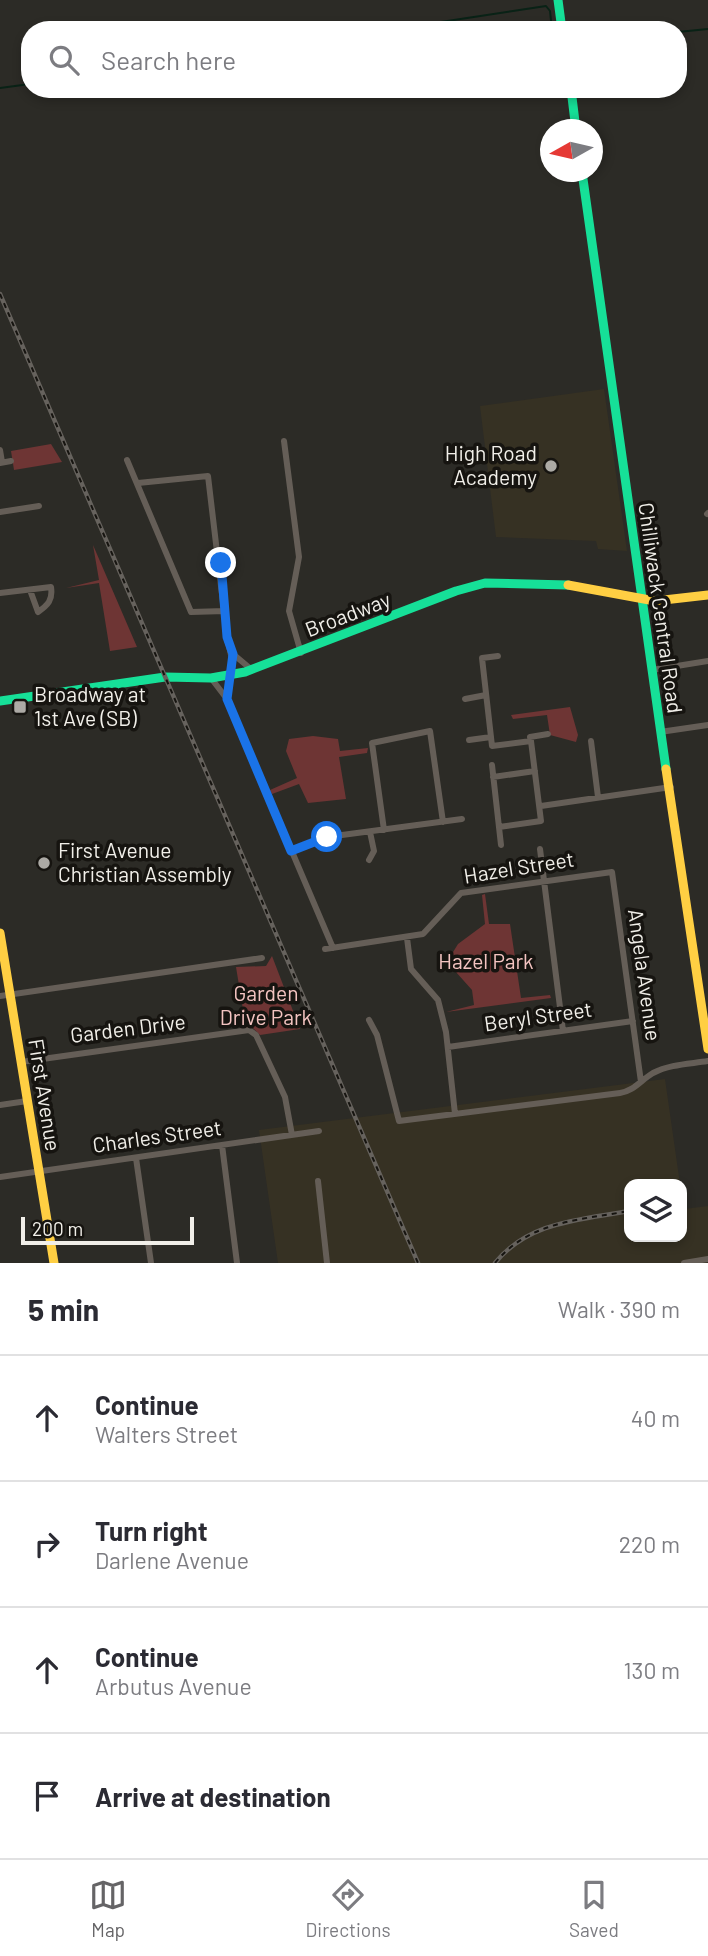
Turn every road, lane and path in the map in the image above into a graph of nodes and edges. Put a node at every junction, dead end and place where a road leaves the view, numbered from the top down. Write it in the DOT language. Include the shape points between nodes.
graph roads {
  1 [pos="558,0"];
  2 [pos="561,21"];
  3 [pos="571,98"];
  4 [pos="574,119"];
  5 [pos="583,182"];
  6 [pos="284,441"];
  7 [pos="0,450"];
  8 [pos="127,460"];
  9 [pos="11,461"];
  10 [pos="1,463"];
  11 [pos="138,483"];
  12 [pos="39,506"];
  13 [pos="0,512"];
  14 [pos="638,578"];
  15 [pos="30,590"];
  16 [pos="0,593"];
  17 [pos="621,594"];
  18 [pos="708,595"];
  19 [pos="641,598"];
  20 [pos="225,611"];
  21 [pos="300,653"];
  22 [pos="233,654"];
  23 [pos="498,656"];
  24 [pos="708,662"];
  25 [pos="252,670"];
  26 [pos="652,670"];
  27 [pos="232,675"];
  28 [pos="211,678"];
  29 [pos="486,695"];
  30 [pos="227,699"];
  31 [pos="465,699"];
  32 [pos="0,701"];
  33 [pos="708,725"];
  34 [pos="660,732"];
  35 [pos="548,734"];
  36 [pos="491,737"];
  37 [pos="469,740"];
  38 [pos="531,741"];
  39 [pos="591,741"];
  40 [pos="492,765"];
  41 [pos="535,771"];
  42 [pos="493,777"];
  43 [pos="671,787"];
  44 [pos="598,797"];
  45 [pos="541,806"];
  46 [pos="462,819"];
  47 [pos="443,822"];
  48 [pos="499,827"];
  49 [pos="384,830"];
  50 [pos="370,832"];
  51 [pos="501,845"];
  52 [pos="540,849"];
  53 [pos="291,851"];
  54 [pos="369,860"];
  55 [pos="612,872"];
  56 [pos="542,881"];
  57 [pos="0,933"];
  58 [pos="407,938"];
  59 [pos="333,948"];
  60 [pos="325,949"];
  61 [pos="262,958"];
  62 [pos="708,973"];
  63 [pos="698,974"];
  64 [pos="5,996"];
  65 [pos="369,1020"];
  66 [pos="633,1021"];
  67 [pos="563,1031"];
  68 [pos="448,1047"];
  69 [pos="708,1049"];
  70 [pos="708,1061"];
  71 [pos="21,1062"];
  72 [pos="641,1082"];
  73 [pos="27,1101"];
  74 [pos="0,1105"];
  75 [pos="455,1114"];
  76 [pos="319,1131"];
  77 [pos="292,1135"];
  78 [pos="222,1145"];
  79 [pos="136,1158"];
  80 [pos="39,1172"];
  81 [pos="0,1177"];
  82 [pos="318,1181"];
  83 [pos="708,1259"];
  84 [pos="54,1263"];
  85 [pos="151,1263"];
  86 [pos="237,1263"];
  87 [pos="327,1263"];
  88 [pos="684,1263"];
  1 -- 2 [label="street"];
  3 -- 4 [label="street"];
  5 -- 14 [label="street, Chilliwack Central Road"];
  6 -- 21 [label="street" via="299,556 289,611"];
  7 -- 10 [label="street"];
  8 -- 11 [label="street"];
  9 -- 10 [label="street"];
  11 -- 20 [label="street" via="191,611"];
  11 -- 20 [label="street" via="208,476"];
  12 -- 13 [label="street"];
  14 -- 17 [label="street"];
  14 -- 19 [label="street, Chilliwack Central Road"];
  15 -- 15 [label="street" via="51,587 48,606 38,612"];
  15 -- 16 [label="street"];
  17 -- 19 [label="street, Broadway"];
  17 -- 21 [label="street, Broadway" via="545,582 485,583"];
  18 -- 19 [label="street, Broadway" via="669,601"];
  19 -- 26 [label="street, Chilliwack Central Road"];
  20 -- 22 [label="street"];
  21 -- 25 [label="street, Broadway"];
  22 -- 25 [label="street"];
  22 -- 27 [label="street"];
  23 -- 29 [label="street" via="482,659"];
  24 -- 26 [label="street"];
  25 -- 27 [label="street, Broadway"];
  26 -- 34 [label="street, Chilliwack Central Road"];
  27 -- 28 [label="street, Broadway"];
  27 -- 30 [label="street"];
  28 -- 30 [label="street"];
  28 -- 32 [label="street, Broadway" via="175,676"];
  29 -- 31 [label="street"];
  29 -- 36 [label="street"];
  30 -- 53 [label="street"];
  33 -- 34 [label="street"];
  34 -- 43 [label="street, Chilliwack Central Road"];
  35 -- 38 [label="street" via="530,737"];
  36 -- 37 [label="street"];
  36 -- 38 [label="street" via="492,746"];
  38 -- 41 [label="street"];
  39 -- 44 [label="street"];
  40 -- 42 [label="street"];
  41 -- 42 [label="street"];
  41 -- 45 [label="street"];
  42 -- 48 [label="street"];
  43 -- 44 [label="street"];
  43 -- 63 [label="street, Chilliwack Central Road"];
  44 -- 45 [label="street"];
  45 -- 48 [label="street" via="541,821"];
  46 -- 47 [label="street"];
  47 -- 49 [label="street"];
  47 -- 49 [label="street" via="430,731 372,743"];
  48 -- 51 [label="street"];
  49 -- 50 [label="street"];
  50 -- 53 [label="street" via="327,837"];
  50 -- 54 [label="street" via="373,851"];
  52 -- 56 [label="street"];
  53 -- 59 [label="street"];
  55 -- 56 [label="street, Hazel Street"];
  55 -- 66 [label="street, Angela Avenue"];
  56 -- 58 [label="street, Hazel Street" via="461,892 423,934"];
  56 -- 67 [label="street"];
  57 -- 64 [label="street, First Avenue"];
  58 -- 59 [label="street, Hazel Street"];
  58 -- 68 [label="street" via="411,969 438,1000"];
  59 -- 60 [label="street, Hazel Street"];
  61 -- 64 [label="street"];
  62 -- 63 [label="street"];
  63 -- 69 [label="street, Chilliwack Central Road"];
  64 -- 71 [label="street, First Avenue"];
  65 -- 75 [label="street" via="399,1121"];
  66 -- 67 [label="street, Beryl Street"];
  66 -- 72 [label="street, Angela Avenue"];
  67 -- 68 [label="street, Beryl Street"];
  68 -- 75 [label="street"];
  70 -- 72 [label="street" via="670,1067"];
  71 -- 73 [label="street, First Avenue"];
  71 -- 77 [label="street, Garden Drive" via="249,1030 256,1035 285,1097"];
  72 -- 75 [label="street" via="620,1093"];
  73 -- 74 [label="street"];
  73 -- 80 [label="street, First Avenue"];
  76 -- 77 [label="street, Charles Street"];
  77 -- 78 [label="street, Charles Street"];
  78 -- 79 [label="street, Charles Street"];
  78 -- 86 [label="street"];
  79 -- 80 [label="street, Charles Street"];
  79 -- 85 [label="street"];
  80 -- 81 [label="street, Charles Street"];
  80 -- 84 [label="street, First Avenue"];
  82 -- 87 [label="street"];
  83 -- 88 [label="street"];
}
